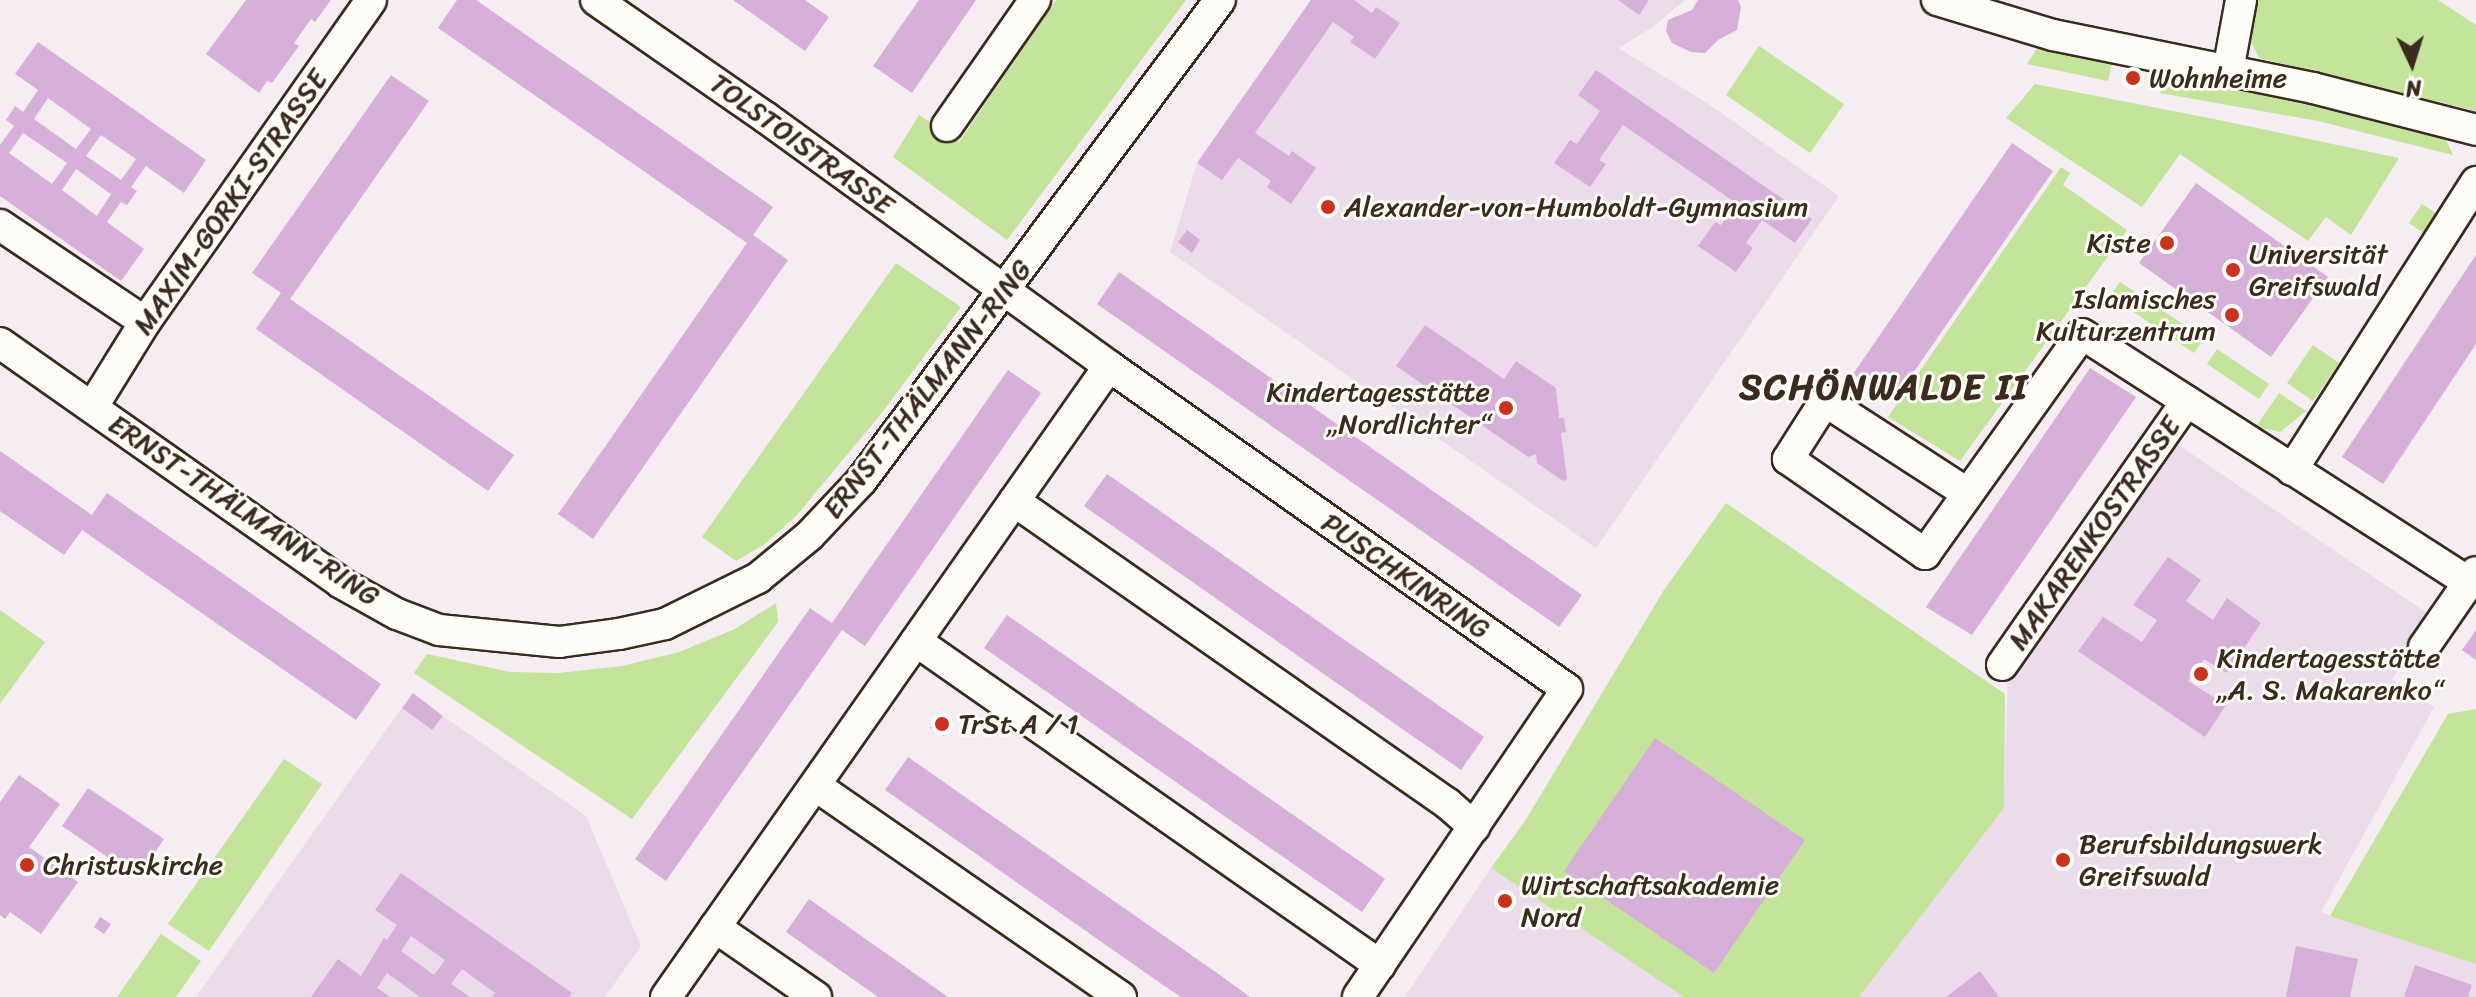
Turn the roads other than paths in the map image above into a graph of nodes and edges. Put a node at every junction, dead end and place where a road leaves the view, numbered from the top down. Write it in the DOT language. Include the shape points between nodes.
graph roads {
  1 [pos="371,0"];
  2 [pos="596,0"];
  3 [pos="1035,0"];
  4 [pos="1220,0"];
  5 [pos="1937,0"];
  6 [pos="2241,0"];
  7 [pos="2228,71"];
  8 [pos="947,126"];
  9 [pos="2476,130"];
  10 [pos="2476,182"];
  11 [pos="0,225"];
  12 [pos="1006,291"];
  13 [pos="145,322"];
  14 [pos="0,343"];
  15 [pos="1109,366"];
  16 [pos="2187,401"];
  17 [pos="93,406"];
  18 [pos="2292,470"];
  19 [pos="1967,493"];
  20 [pos="1014,501"];
  21 [pos="2472,577"];
  22 [pos="916,641"];
  23 [pos="2424,647"];
  24 [pos="2002,665"];
  25 [pos="816,786"];
  26 [pos="1474,827"];
  27 [pos="715,927"];
  28 [pos="1380,965"];
  29 [pos="666,997"];
  30 [pos="816,997"];
  31 [pos="1121,997"];
  32 [pos="1358,997"];
  1 -- 13 [label="street, MAXIM-GORKI-STRASSE"];
  2 -- 12 [label="street, TOLSTOISTRASSE"];
  3 -- 8 [label="street"];
  4 -- 12 [label="street, ERNST-THÄLMANN-RING"];
  5 -- 7 [label="street" via="2053,35"];
  6 -- 7 [label="street"];
  7 -- 9 [label="street" via="2398,107"];
  10 -- 18 [label="street"];
  11 -- 13 [label="street"];
  12 -- 15 [label="street, PUSCHKINRING"];
  12 -- 17 [label="street, ERNST-THÄLMANN-RING" via="861,481 809,536 758,578 665,624 559,642 439,630 397,614 341,583"];
  13 -- 17 [label="street, MAXIM-GORKI-STRASSE"];
  14 -- 17 [label="street, ERNST-THÄLMANN-RING"];
  15 -- 20 [label="street"];
  15 -- 26 [label="street, PUSCHKINRING" via="1567,689"];
  16 -- 18 [label="street, MAKARENKOSTRASSE"];
  16 -- 19 [label="street, MAKARENKOSTRASSE" via="2082,334"];
  16 -- 24 [label="street, MAKARENKOSTRASSE"];
  18 -- 21 [label="street, MAKARENKOSTRASSE"];
  19 -- 19 [label="street, MAKARENKOSTRASSE" via="1825,401 1788,459 1925,554"];
  20 -- 22 [label="street"];
  20 -- 26 [label="street"];
  21 -- 23 [label="street, MAKARENKOSTRASSE"];
  22 -- 25 [label="street"];
  22 -- 28 [label="street"];
  25 -- 27 [label="street"];
  25 -- 31 [label="street"];
  26 -- 28 [label="street, PUSCHKINRING"];
  27 -- 29 [label="street"];
  27 -- 30 [label="street"];
  28 -- 32 [label="street, PUSCHKINRING"];
}
